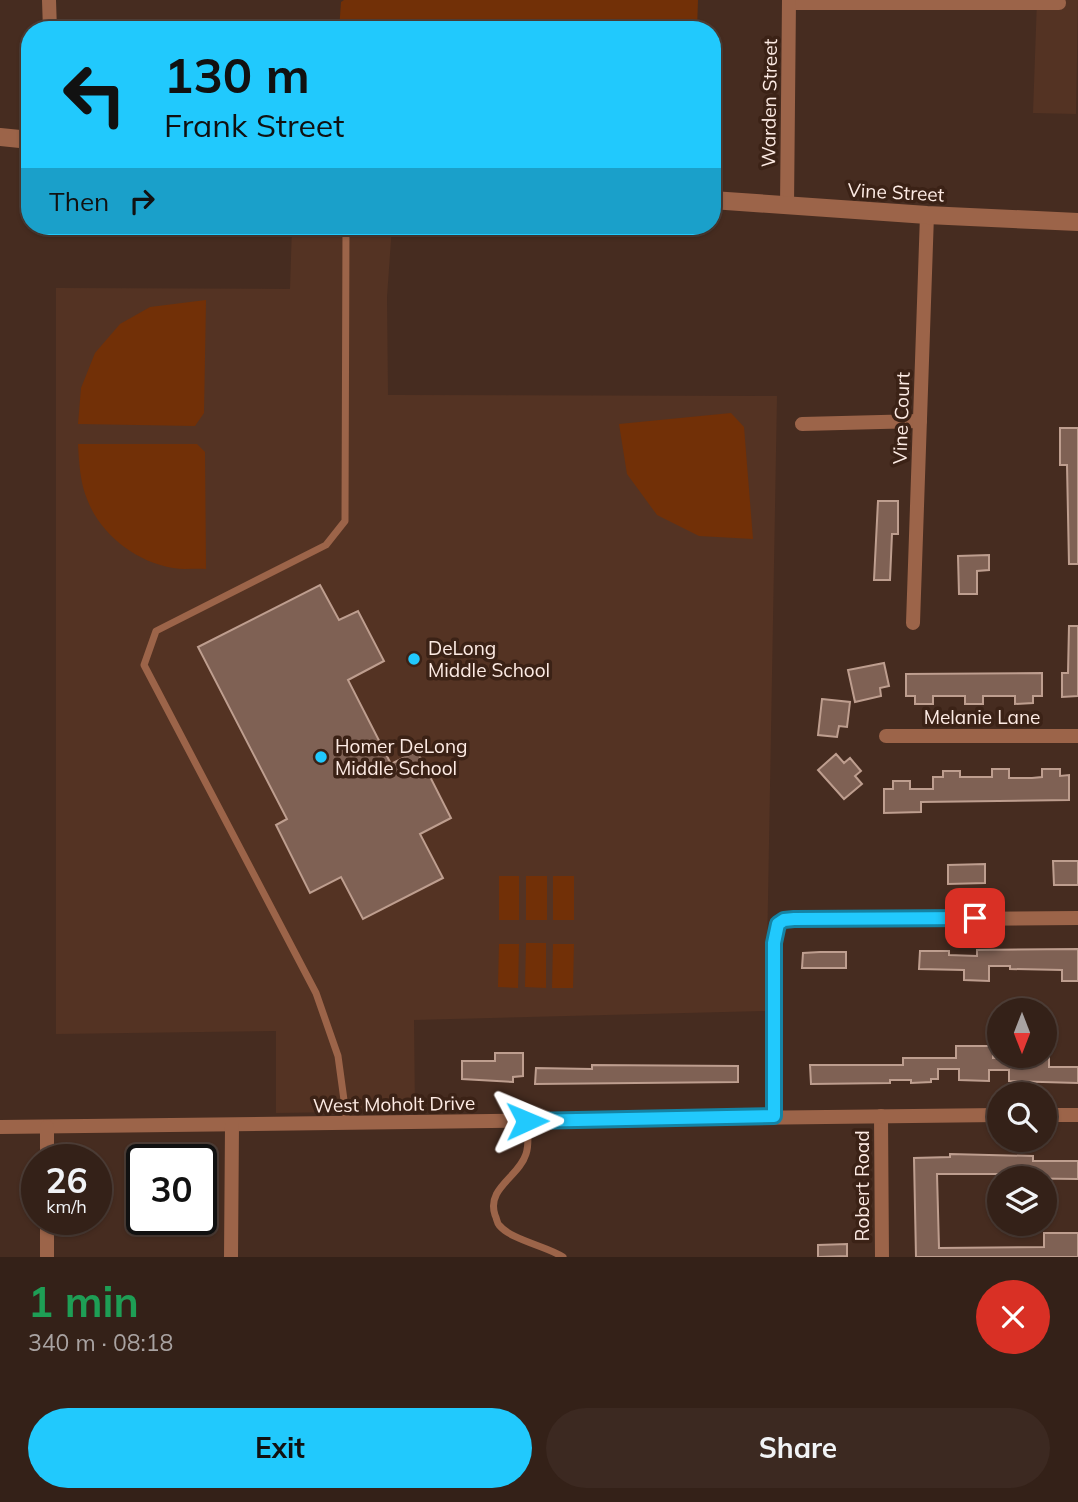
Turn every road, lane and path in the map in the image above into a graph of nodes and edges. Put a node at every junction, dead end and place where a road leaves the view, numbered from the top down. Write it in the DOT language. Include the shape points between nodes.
graph roads {
  1 [pos="49,0"];
  2 [pos="789,1"];
  3 [pos="1059,3"];
  4 [pos="50,21"];
  5 [pos="0,137"];
  6 [pos="21,139"];
  7 [pos="721,201"];
  8 [pos="787,206"];
  9 [pos="927,215"];
  10 [pos="1078,222"];
  11 [pos="346,235"];
  12 [pos="920,421"];
  13 [pos="802,424"];
  14 [pos="913,623"];
  15 [pos="886,736"];
  16 [pos="1078,736"];
  17 [pos="1078,918"];
  18 [pos="987,1115"];
  19 [pos="1057,1115"];
  20 [pos="1078,1115"];
  21 [pos="774,1116"];
  22 [pos="881,1116"];
  23 [pos="527,1121"];
  24 [pos="347,1124"];
  25 [pos="232,1125"];
  26 [pos="0,1127"];
  27 [pos="47,1127"];
  28 [pos="47,1144"];
  29 [pos="47,1235"];
  30 [pos="47,1257"];
  31 [pos="232,1257"];
  32 [pos="563,1257"];
  33 [pos="882,1257"];
  1 -- 4 [label="street"];
  2 -- 3 [label="street"];
  2 -- 8 [label="street, Warden Street"];
  5 -- 6 [label="street"];
  7 -- 8 [label="street, Vine Street"];
  8 -- 9 [label="street, Vine Street"];
  9 -- 10 [label="street, Vine Street"];
  9 -- 12 [label="street, Vine Court"];
  11 -- 24 [label="lane" via="345,521 326,545 156,631 144,665 316,993 338,1056"];
  12 -- 13 [label="street"];
  12 -- 14 [label="street, Vine Court"];
  15 -- 16 [label="street, Melanie Lane"];
  17 -- 21 [label="street" via="784,920 778,924 774,943"];
  18 -- 22 [label="street, West Moholt Drive"];
  19 -- 20 [label="street"];
  21 -- 22 [label="street, West Moholt Drive"];
  21 -- 23 [label="street, West Moholt Drive"];
  22 -- 33 [label="street, Robert Road"];
  23 -- 24 [label="street, West Moholt Drive"];
  23 -- 32 [label="lane" via="527,1153 497,1191 494,1210 499,1225"];
  24 -- 25 [label="street, West Moholt Drive"];
  25 -- 27 [label="street, West Moholt Drive"];
  25 -- 31 [label="street"];
  26 -- 27 [label="street, West Moholt Drive"];
  27 -- 28 [label="street"];
  29 -- 30 [label="street"];
}
